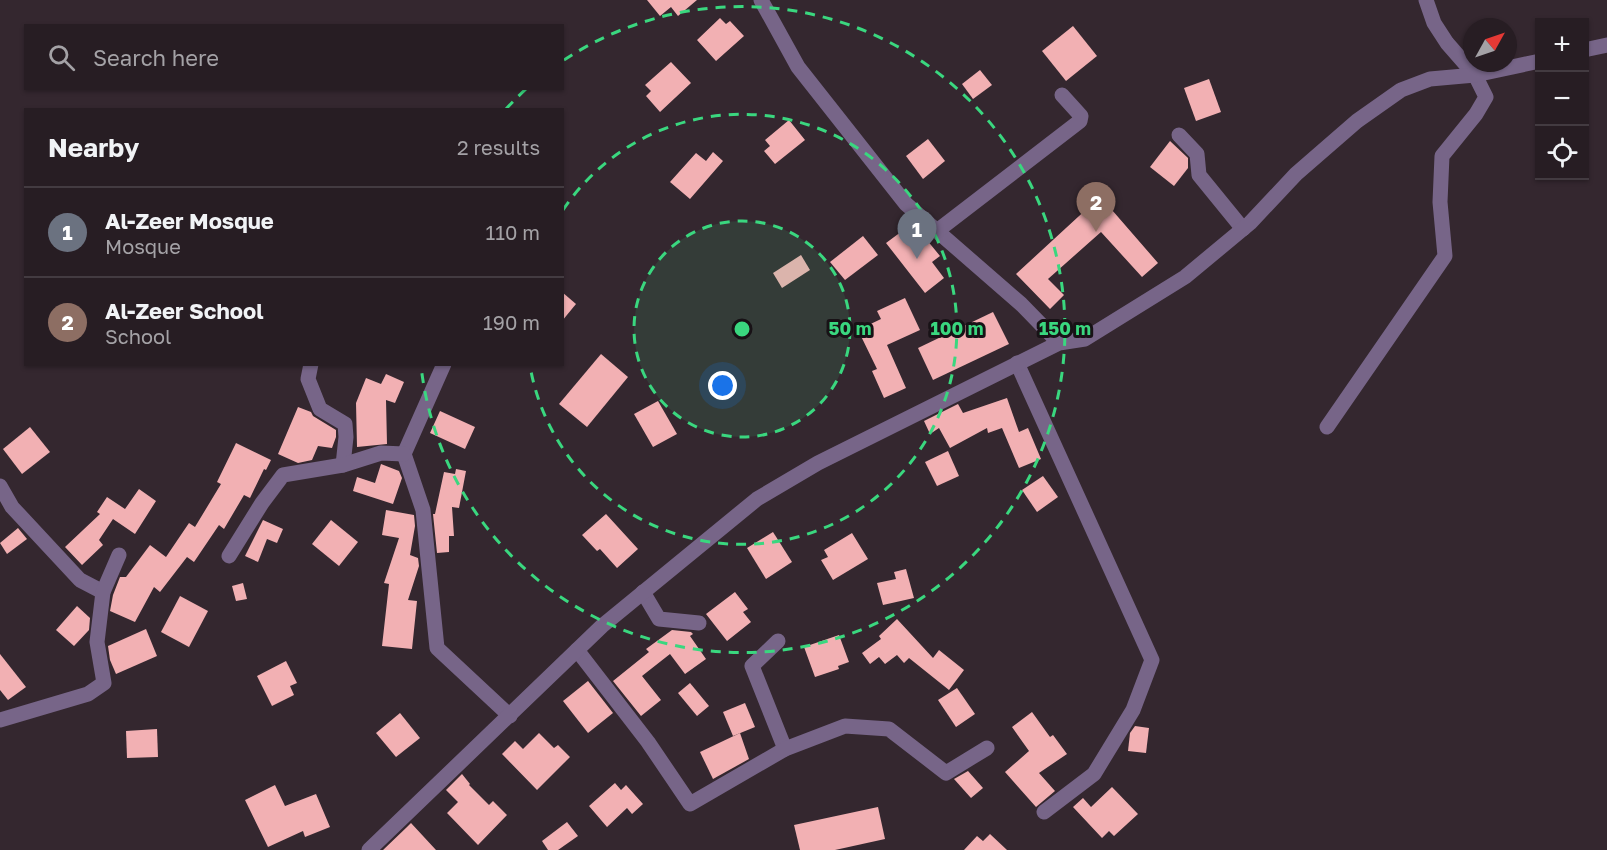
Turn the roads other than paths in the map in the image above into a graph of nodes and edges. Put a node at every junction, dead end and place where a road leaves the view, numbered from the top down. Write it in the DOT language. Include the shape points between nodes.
graph roads {
  1 [pos="761,0"];
  2 [pos="1426,0"];
  3 [pos="1607,45"];
  4 [pos="1589,49"];
  5 [pos="1535,62"];
  6 [pos="1475,75"];
  7 [pos="1062,95"];
  8 [pos="1179,135"];
  9 [pos="1243,229"];
  10 [pos="937,231"];
  11 [pos="1059,343"];
  12 [pos="1017,363"];
  13 [pos="310,366"];
  14 [pos="443,366"];
  15 [pos="1326,427"];
  16 [pos="404,454"];
  17 [pos="343,465"];
  18 [pos="0,486"];
  19 [pos="119,555"];
  20 [pos="229,556"];
  21 [pos="104,592"];
  22 [pos="643,592"];
  23 [pos="699,623"];
  24 [pos="778,641"];
  25 [pos="577,650"];
  26 [pos="510,716"];
  27 [pos="0,720"];
  28 [pos="987,748"];
  29 [pos="786,749"];
  30 [pos="1044,812"];
  31 [pos="369,850"];
  1 -- 10 [label="street" via="798,66 906,204"];
  2 -- 6 [label="street" via="1447,43"];
  3 -- 4 [label="street"];
  5 -- 6 [label="street"];
  6 -- 9 [label="street" via="1430,79 1401,90 1357,121 1296,174"];
  6 -- 15 [label="street" via="1486,97 1442,156 1440,202 1445,256"];
  7 -- 10 [label="street" via="1081,116 1080,121"];
  8 -- 9 [label="street" via="1197,154 1199,175"];
  9 -- 11 [label="street" via="1175,284 1085,339"];
  10 -- 11 [label="street" via="1021,304"];
  11 -- 12 [label="street"];
  12 -- 22 [label="street" via="818,462 757,499"];
  12 -- 30 [label="street" via="1152,660 1133,710 1094,774"];
  13 -- 17 [label="street" via="308,379 320,409 345,424"];
  14 -- 16 [label="street"];
  16 -- 17 [label="street" via="381,453"];
  16 -- 26 [label="street" via="423,510 437,648"];
  17 -- 20 [label="street" via="282,475"];
  18 -- 21 [label="street" via="12,507 80,580"];
  19 -- 21 [label="street"];
  21 -- 27 [label="street" via="97,642 104,682 88,694"];
  22 -- 23 [label="street" via="659,619"];
  22 -- 25 [label="street"];
  24 -- 29 [label="street" via="752,666"];
  25 -- 26 [label="street"];
  25 -- 29 [label="street" via="690,804"];
  26 -- 31 [label="street"];
  28 -- 29 [label="street" via="946,773 889,729 845,726"];
}
